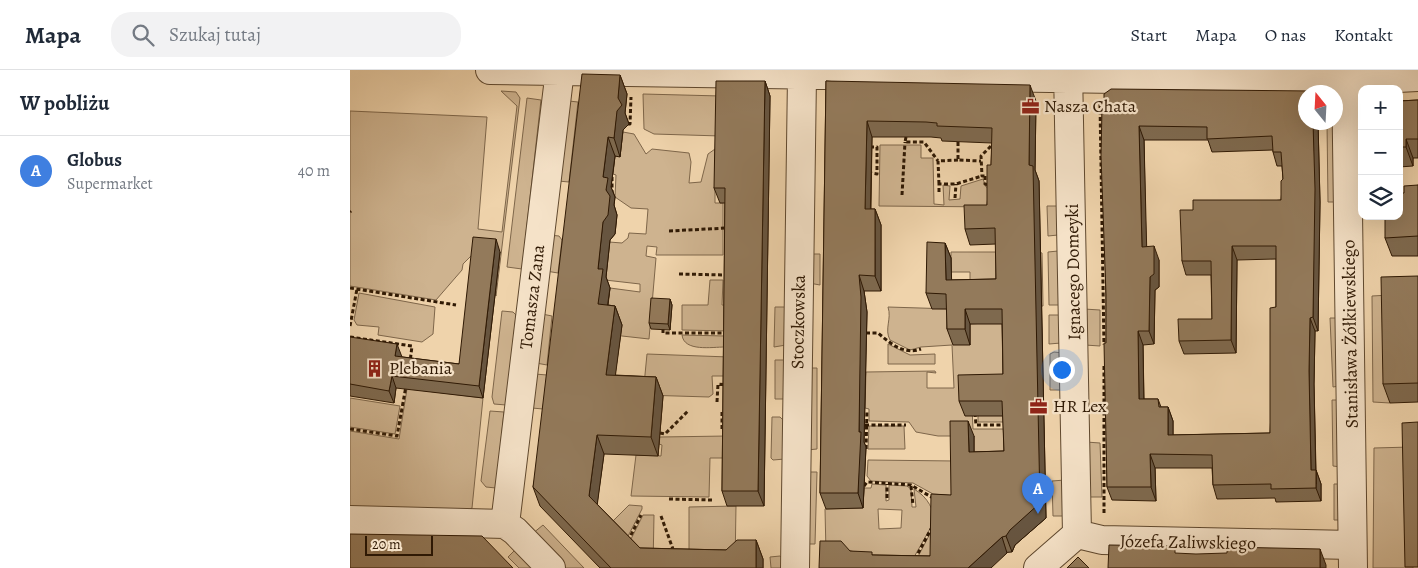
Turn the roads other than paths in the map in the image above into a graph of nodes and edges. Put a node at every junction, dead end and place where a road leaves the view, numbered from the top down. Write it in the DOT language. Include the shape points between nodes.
graph roads {
  1 [pos="490,70"];
  2 [pos="560,71"];
  3 [pos="1069,75"];
  4 [pos="1346,75"];
  5 [pos="802,76"];
  6 [pos="1418,77"];
  7 [pos="350,520"];
  8 [pos="504,524"];
  9 [pos="1077,534"];
  10 [pos="1353,557"];
  11 [pos="551,568"];
  12 [pos="795,568"];
  13 [pos="1038,568"];
  1 -- 2 [label="street"];
  2 -- 5 [label="street"];
  2 -- 8 [label="street, Tomasza Zana"];
  3 -- 4 [label="street" via="1318,82"];
  3 -- 5 [label="street"];
  3 -- 9 [label="street, Ignacego Domeyki"];
  4 -- 6 [label="street"];
  4 -- 10 [label="street, Stanisława Żółkiewskiego"];
  5 -- 12 [label="street, Stoczkowska"];
  7 -- 8 [label="street"];
  8 -- 11 [label="street"];
  9 -- 10 [label="street, Józefa Zaliwskiego" via="1102,540"];
  9 -- 13 [label="street"];
}
